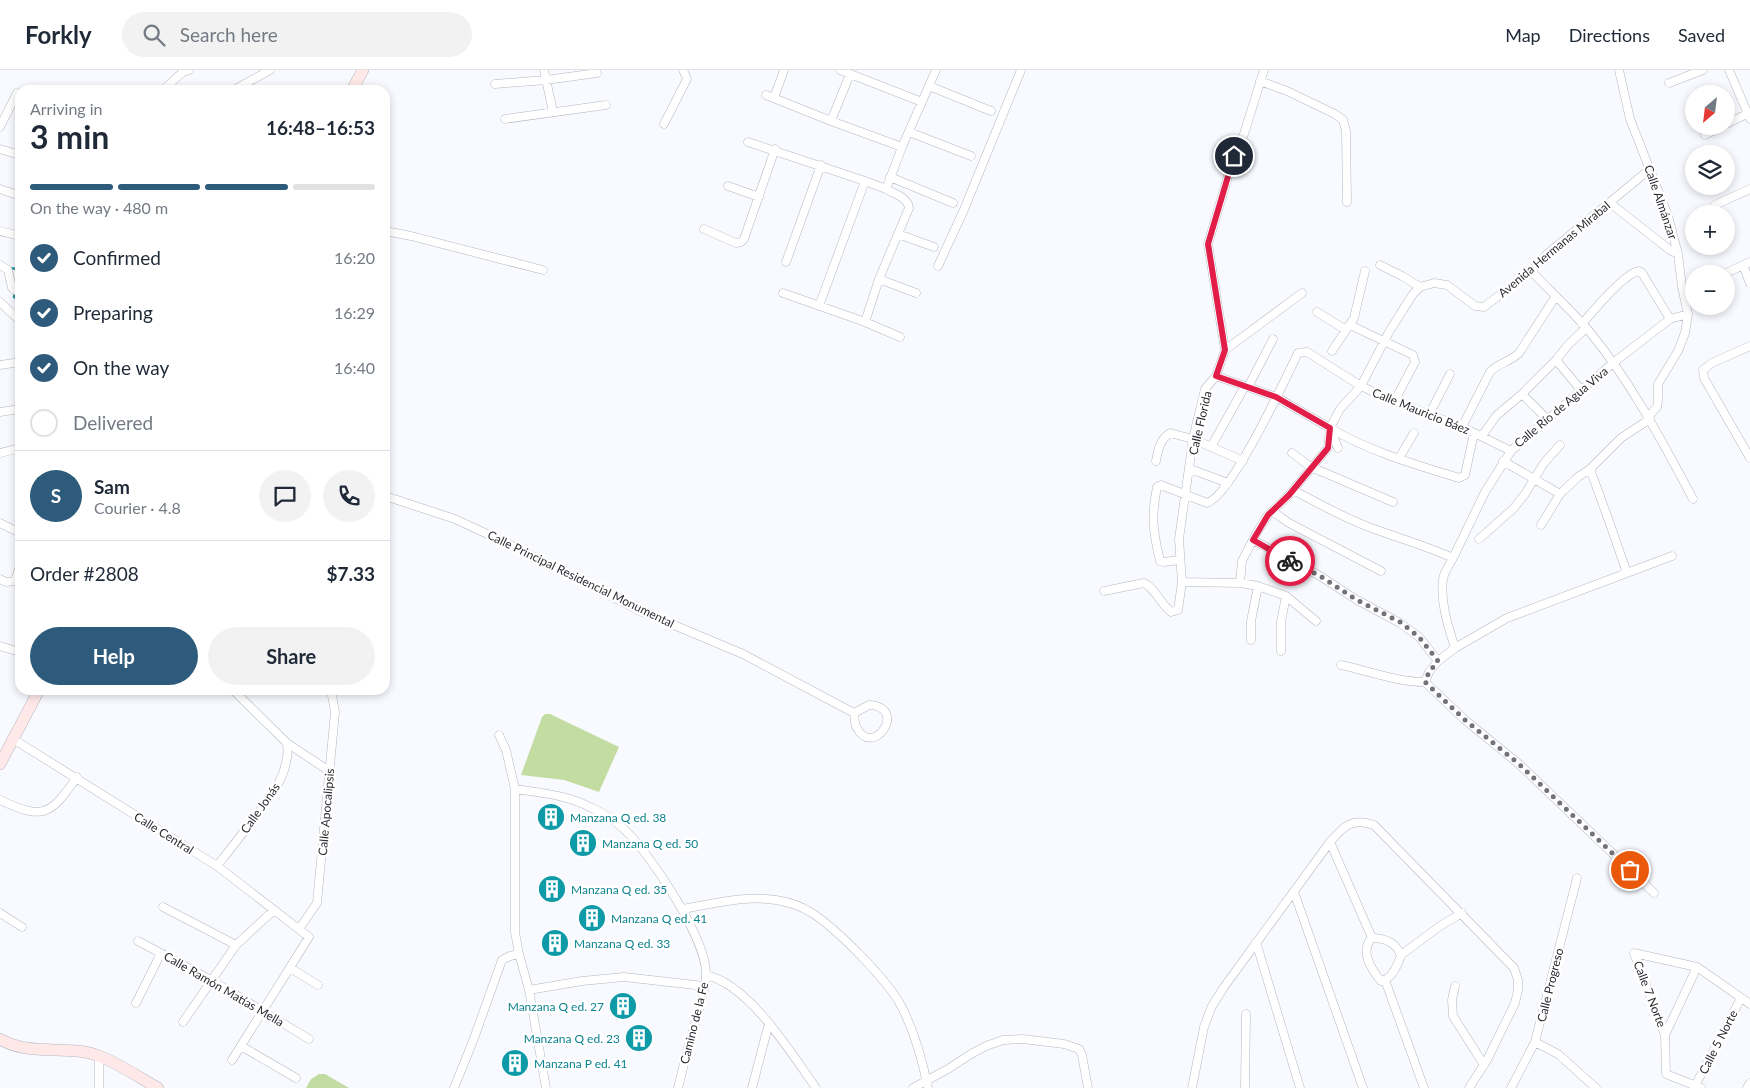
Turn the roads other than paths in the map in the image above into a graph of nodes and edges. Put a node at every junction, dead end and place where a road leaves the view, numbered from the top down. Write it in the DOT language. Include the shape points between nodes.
graph roads {
  1 [pos="189,70"];
  2 [pos="270,70"];
  3 [pos="363,70"];
  4 [pos="544,70"];
  5 [pos="683,70"];
  6 [pos="784,70"];
  7 [pos="840,70"];
  8 [pos="936,70"];
  9 [pos="1022,70"];
  10 [pos="1264,70"];
  11 [pos="1620,70"];
  12 [pos="1703,70"];
  13 [pos="1729,70"];
  14 [pos="597,73"];
  15 [pos="850,74"];
  16 [pos="546,80"];
  17 [pos="1260,81"];
  18 [pos="171,83"];
  19 [pos="1669,83"];
  20 [pos="496,84"];
  21 [pos="169,85"];
  22 [pos="243,85"];
  23 [pos="355,85"];
  24 [pos="929,86"];
  25 [pos="15,99"];
  26 [pos="922,102"];
  27 [pos="606,105"];
  28 [pos="991,111"];
  29 [pos="553,112"];
  30 [pos="1749,117"];
  31 [pos="505,119"];
  32 [pos="831,121"];
  33 [pos="1735,121"];
  34 [pos="664,124"];
  35 [pos="0,127"];
  36 [pos="909,132"];
  37 [pos="748,142"];
  38 [pos="902,147"];
  39 [pos="0,149"];
  40 [pos="775,149"];
  41 [pos="15,154"];
  42 [pos="971,156"];
  43 [pos="821,165"];
  44 [pos="1650,169"];
  45 [pos="890,177"];
  46 [pos="865,181"];
  47 [pos="728,186"];
  48 [pos="0,189"];
  49 [pos="886,189"];
  50 [pos="1750,189"];
  51 [pos="15,194"];
  52 [pos="759,197"];
  53 [pos="1347,202"];
  54 [pos="953,203"];
  55 [pos="1610,203"];
  56 [pos="1715,205"];
  57 [pos="704,229"];
  58 [pos="0,231"];
  59 [pos="390,232"];
  60 [pos="898,234"];
  61 [pos="15,235"];
  62 [pos="934,246"];
  63 [pos="1678,254"];
  64 [pos="786,262"];
  65 [pos="1746,264"];
  66 [pos="0,265"];
  67 [pos="1380,265"];
  68 [pos="938,266"];
  69 [pos="542,270"];
  70 [pos="1365,271"];
  71 [pos="1531,271"];
  72 [pos="879,279"];
  73 [pos="1750,283"];
  74 [pos="1420,288"];
  75 [pos="15,290"];
  76 [pos="783,293"];
  77 [pos="916,293"];
  78 [pos="1302,294"];
  79 [pos="1556,296"];
  80 [pos="1685,300"];
  81 [pos="0,302"];
  82 [pos="819,306"];
  83 [pos="1317,312"];
  84 [pos="1685,315"];
  85 [pos="1688,315"];
  86 [pos="15,316"];
  87 [pos="1670,319"];
  88 [pos="865,322"];
  89 [pos="1584,326"];
  90 [pos="1348,328"];
  91 [pos="900,337"];
  92 [pos="1273,339"];
  93 [pos="1384,341"];
  94 [pos="1750,346"];
  95 [pos="1225,350"];
  96 [pos="1332,351"];
  97 [pos="1556,360"];
  98 [pos="15,363"];
  99 [pos="1613,363"];
  100 [pos="0,365"];
  101 [pos="1450,374"];
  102 [pos="1216,376"];
  103 [pos="1361,386"];
  104 [pos="1246,387"];
  105 [pos="1581,390"];
  106 [pos="1522,394"];
  107 [pos="1276,397"];
  108 [pos="1394,402"];
  109 [pos="15,410"];
  110 [pos="0,412"];
  111 [pos="1430,415"];
  112 [pos="1649,418"];
  113 [pos="1547,419"];
  114 [pos="1462,427"];
  115 [pos="1330,428"];
  116 [pos="1414,432"];
  117 [pos="1474,433"];
  118 [pos="1482,436"];
  119 [pos="1193,439"];
  120 [pos="1560,445"];
  121 [pos="1211,447"];
  122 [pos="1338,448"];
  123 [pos="15,449"];
  124 [pos="1510,451"];
  125 [pos="0,452"];
  126 [pos="1292,453"];
  127 [pos="1399,458"];
  128 [pos="1750,458"];
  129 [pos="1156,461"];
  130 [pos="1243,461"];
  131 [pos="1504,461"];
  132 [pos="1311,467"];
  133 [pos="1190,469"];
  134 [pos="1590,469"];
  135 [pos="1533,478"];
  136 [pos="1228,482"];
  137 [pos="1293,490"];
  138 [pos="1185,494"];
  139 [pos="1560,494"];
  140 [pos="390,498"];
  141 [pos="1693,499"];
  142 [pos="1393,502"];
  143 [pos="1272,511"];
  144 [pos="0,523"];
  145 [pos="1541,525"];
  146 [pos="15,530"];
  147 [pos="1480,539"];
  148 [pos="1253,540"];
  149 [pos="1672,556"];
  150 [pos="1453,558"];
  151 [pos="1180,560"];
  152 [pos="1381,570"];
  153 [pos="1626,573"];
  154 [pos="0,578"];
  155 [pos="1182,582"];
  156 [pos="15,583"];
  157 [pos="1240,583"];
  158 [pos="1258,586"];
  159 [pos="1104,591"];
  160 [pos="1286,596"];
  161 [pos="1316,621"];
  162 [pos="1251,640"];
  163 [pos="0,646"];
  164 [pos="1455,648"];
  165 [pos="15,650"];
  166 [pos="1281,651"];
  167 [pos="1438,661"];
  168 [pos="1341,666"];
  169 [pos="1425,682"];
  170 [pos="36,695"];
  171 [pos="238,695"];
  172 [pos="333,695"];
  173 [pos="854,713"];
  174 [pos="499,734"];
  175 [pos="12,738"];
  176 [pos="287,742"];
  177 [pos="0,764"];
  178 [pos="330,771"];
  179 [pos="77,777"];
  180 [pos="515,789"];
  181 [pos="0,800"];
  182 [pos="1330,842"];
  183 [pos="217,866"];
  184 [pos="1577,878"];
  185 [pos="1294,892"];
  186 [pos="1654,893"];
  187 [pos="163,907"];
  188 [pos="682,909"];
  189 [pos="274,910"];
  190 [pos="0,913"];
  191 [pos="1462,913"];
  192 [pos="22,927"];
  193 [pos="299,929"];
  194 [pos="1372,938"];
  195 [pos="138,941"];
  196 [pos="1256,942"];
  197 [pos="236,945"];
  198 [pos="161,953"];
  199 [pos="519,954"];
  200 [pos="1401,955"];
  201 [pos="1697,967"];
  202 [pos="290,968"];
  203 [pos="706,975"];
  204 [pos="211,980"];
  205 [pos="1386,980"];
  206 [pos="318,985"];
  207 [pos="704,986"];
  208 [pos="1455,986"];
  209 [pos="529,990"];
  210 [pos="1741,998"];
  211 [pos="136,1003"];
  212 [pos="1750,1004"];
  213 [pos="263,1011"];
  214 [pos="1246,1014"];
  215 [pos="184,1022"];
  216 [pos="769,1023"];
  217 [pos="1665,1035"];
  218 [pos="0,1038"];
  219 [pos="309,1039"];
  220 [pos="1535,1042"];
  221 [pos="241,1046"];
  222 [pos="99,1056"];
  223 [pos="232,1060"];
  224 [pos="1484,1065"];
  225 [pos="296,1078"];
  226 [pos="1750,1083"];
  227 [pos="927,1084"];
  228 [pos="1515,1086"];
  229 [pos="1698,1087"];
  230 [pos="99,1088"];
  231 [pos="158,1088"];
  232 [pos="454,1088"];
  233 [pos="546,1088"];
  234 [pos="678,1088"];
  235 [pos="752,1088"];
  236 [pos="816,1088"];
  237 [pos="913,1088"];
  238 [pos="1088,1088"];
  239 [pos="1192,1088"];
  240 [pos="1245,1088"];
  241 [pos="1300,1088"];
  242 [pos="1363,1088"];
  243 [pos="1424,1088"];
  244 [pos="1469,1088"];
  245 [pos="1596,1088"];
  246 [pos="1747,1088"];
  1 -- 18 [label="street"];
  2 -- 22 [label="street"];
  3 -- 23 [label="street"];
  4 -- 16 [label="street"];
  5 -- 34 [label="street" via="688,79"];
  6 -- 32 [label="street" via="770,96"];
  7 -- 15 [label="street"];
  8 -- 24 [label="street"];
  9 -- 68 [label="street"];
  10 -- 17 [label="street, Calle Florida"];
  11 -- 44 [label="street, Calle Almánzar" via="1630,119"];
  12 -- 19 [label="street"];
  13 -- 30 [label="street"];
  14 -- 16 [label="street"];
  15 -- 26 [label="street"];
  15 -- 32 [label="street"];
  16 -- 20 [label="street"];
  16 -- 29 [label="street"];
  17 -- 53 [label="street" via="1318,105 1343,120"];
  17 -- 95 [label="street, Calle Florida" via="1208,244"];
  18 -- 21 [label="street"];
  24 -- 26 [label="street"];
  24 -- 28 [label="street"];
  25 -- 35 [label="street"];
  26 -- 36 [label="street"];
  27 -- 29 [label="street"];
  29 -- 31 [label="street"];
  30 -- 33 [label="street"];
  32 -- 38 [label="street"];
  36 -- 38 [label="street"];
  36 -- 42 [label="street"];
  37 -- 40 [label="street"];
  38 -- 45 [label="street"];
  39 -- 41 [label="street"];
  40 -- 43 [label="street"];
  40 -- 52 [label="street"];
  43 -- 46 [label="street"];
  43 -- 64 [label="street"];
  44 -- 55 [label="street, Avenida Hermanas Mirabal"];
  44 -- 63 [label="street, Calle Almánzar"];
  45 -- 49 [label="street"];
  45 -- 54 [label="street"];
  46 -- 49 [label="street"];
  46 -- 82 [label="street"];
  47 -- 52 [label="street"];
  48 -- 51 [label="street"];
  49 -- 60 [label="street" via="909,204"];
  50 -- 56 [label="street"];
  52 -- 57 [label="street" via="741,242 736,243"];
  55 -- 63 [label="street"];
  55 -- 71 [label="street, Avenida Hermanas Mirabal"];
  58 -- 61 [label="street"];
  59 -- 69 [label="street"];
  60 -- 62 [label="street"];
  60 -- 72 [label="street"];
  63 -- 80 [label="street, Calle Almánzar"];
  65 -- 73 [label="street"];
  66 -- 75 [label="street" via="8,270"];
  67 -- 74 [label="street"];
  70 -- 90 [label="street" via="1354,318"];
  71 -- 74 [label="street, Avenida Hermanas Mirabal" via="1484,307 1475,306 1447,285 1434,283"];
  71 -- 79 [label="street"];
  72 -- 77 [label="street"];
  72 -- 88 [label="street"];
  74 -- 93 [label="street"];
  76 -- 82 [label="street"];
  78 -- 95 [label="street"];
  79 -- 89 [label="street"];
  79 -- 114 [label="street" via="1519,353 1490,372"];
  81 -- 86 [label="street"];
  82 -- 88 [label="street"];
  83 -- 90 [label="street"];
  84 -- 87 [label="street, Calle Río de Agua Viva"];
  85 -- 112 [label="street, Calle Almánzar" via="1685,333 1658,384 1657,407"];
  87 -- 89 [label="street" via="1639,271 1632,273 1612,291"];
  87 -- 99 [label="street, Calle Río de Agua Viva"];
  88 -- 91 [label="street"];
  89 -- 97 [label="street"];
  89 -- 99 [label="street"];
  90 -- 93 [label="street"];
  90 -- 96 [label="street"];
  92 -- 104 [label="street"];
  93 -- 103 [label="street"];
  93 -- 108 [label="street" via="1413,356 1415,362"];
  94 -- 128 [label="street" via="1712,363 1704,370 1704,378"];
  95 -- 102 [label="street, Calle Florida"];
  97 -- 105 [label="street"];
  97 -- 106 [label="street"];
  98 -- 100 [label="street"];
  99 -- 105 [label="street, Calle Río de Agua Viva"];
  99 -- 112 [label="street"];
  101 -- 111 [label="street"];
  102 -- 104 [label="street"];
  102 -- 119 [label="street, Calle Florida" via="1205,389"];
  103 -- 107 [label="street, Calle Mauricio Báez" via="1307,352 1298,353"];
  103 -- 108 [label="street, Calle Mauricio Báez"];
  103 -- 115 [label="street" via="1340,409"];
  104 -- 107 [label="street"];
  104 -- 121 [label="street"];
  105 -- 113 [label="street, Calle Río de Agua Viva"];
  106 -- 113 [label="street"];
  106 -- 118 [label="street" via="1496,416"];
  107 -- 115 [label="street"];
  107 -- 130 [label="street"];
  108 -- 111 [label="street, Calle Mauricio Báez"];
  109 -- 110 [label="street"];
  111 -- 114 [label="street, Calle Mauricio Báez"];
  112 -- 134 [label="street" via="1621,438"];
  112 -- 141 [label="street"];
  113 -- 124 [label="street, Calle Río de Agua Viva"];
  114 -- 117 [label="street, Calle Mauricio Báez"];
  115 -- 122 [label="street"];
  115 -- 127 [label="street" via="1344,437"];
  115 -- 132 [label="street" via="1328,448"];
  116 -- 127 [label="street"];
  117 -- 118 [label="street, Calle Mauricio Báez"];
  117 -- 127 [label="street" via="1465,475 1459,478"];
  118 -- 124 [label="street, Calle Mauricio Báez"];
  119 -- 121 [label="street"];
  119 -- 129 [label="street" via="1170,433 1159,447"];
  119 -- 133 [label="street, Calle Florida"];
  120 -- 135 [label="street"];
  121 -- 130 [label="street"];
  123 -- 125 [label="street"];
  124 -- 131 [label="street, Calle Río de Agua Viva"];
  126 -- 132 [label="street"];
  130 -- 136 [label="street"];
  131 -- 135 [label="street"];
  131 -- 150 [label="street, Calle Río de Agua Viva"];
  132 -- 137 [label="street"];
  132 -- 142 [label="street"];
  133 -- 136 [label="street"];
  133 -- 138 [label="street, Calle Florida"];
  134 -- 139 [label="street"];
  134 -- 153 [label="street"];
  135 -- 139 [label="street"];
  135 -- 147 [label="street" via="1512,509"];
  136 -- 138 [label="street" via="1212,502"];
  137 -- 143 [label="street"];
  137 -- 150 [label="street" via="1364,525"];
  138 -- 151 [label="street, Calle Florida"];
  138 -- 151 [label="street" via="1161,485 1157,487 1153,508 1160,561"];
  139 -- 145 [label="street"];
  140 -- 173 [label="street, Calle Principal Residencial Monumental" via="455,518 638,610 743,654"];
  143 -- 148 [label="street"];
  143 -- 152 [label="street"];
  144 -- 146 [label="street"];
  148 -- 157 [label="street" via="1242,561"];
  148 -- 167 [label="street" via="1400,622 1419,637"];
  149 -- 153 [label="street"];
  150 -- 164 [label="street, Calle Río de Agua Viva" via="1443,578 1443,586 1446,621"];
  151 -- 155 [label="street, Calle Florida"];
  153 -- 164 [label="street" via="1508,618"];
  154 -- 156 [label="street"];
  155 -- 157 [label="street"];
  155 -- 159 [label="street, Calle Florida" via="1178,610 1171,612 1144,582"];
  157 -- 158 [label="street"];
  158 -- 160 [label="street"];
  158 -- 162 [label="street"];
  160 -- 161 [label="street"];
  160 -- 166 [label="street" via="1281,622"];
  163 -- 165 [label="street"];
  164 -- 167 [label="street"];
  167 -- 169 [label="street"];
  168 -- 169 [label="street" via="1407,682"];
  169 -- 186 [label="street" via="1519,764"];
  170 -- 175 [label="street"];
  171 -- 176 [label="street"];
  172 -- 178 [label="street, Calle Apocalipsis" via="335,712"];
  173 -- 173 [label="street" via="857,730 865,736 880,735 887,727 887,716 880,708 869,705"];
  174 -- 180 [label="street"];
  175 -- 177 [label="street"];
  175 -- 179 [label="street, Calle Central"];
  176 -- 178 [label="street"];
  176 -- 183 [label="street, Calle Jonás" via="286,763 278,785"];
  178 -- 193 [label="street, Calle Apocalipsis" via="317,903"];
  179 -- 181 [label="street" via="50,809 30,812"];
  179 -- 183 [label="street, Calle Central"];
  180 -- 188 [label="street, Camino de la Fe" via="573,799 623,828 654,865"];
  180 -- 199 [label="street" via="515,932"];
  182 -- 185 [label="street"];
  182 -- 191 [label="street" via="1343,827 1354,822 1374,825"];
  182 -- 194 [label="street"];
  183 -- 189 [label="street, Calle Central"];
  184 -- 220 [label="street, Calle Progreso"];
  185 -- 196 [label="street"];
  185 -- 242 [label="street"];
  187 -- 197 [label="street"];
  188 -- 203 [label="street, Camino de la Fe" via="702,956"];
  188 -- 227 [label="street" via="756,899 775,900 794,904 828,925 883,980 898,1002 918,1045"];
  189 -- 193 [label="street, Calle Central"];
  189 -- 197 [label="street"];
  190 -- 192 [label="street"];
  191 -- 200 [label="street"];
  191 -- 224 [label="street" via="1514,968 1518,980 1515,1002"];
  193 -- 202 [label="street, Calle Central" via="309,937"];
  194 -- 200 [label="street" via="1395,945"];
  194 -- 205 [label="street" via="1366,951 1368,958 1381,981"];
  195 -- 198 [label="street, Calle Ramón Matías Mella"];
  196 -- 239 [label="street" via="1212,1006 1204,1027"];
  196 -- 241 [label="street"];
  197 -- 204 [label="street"];
  198 -- 204 [label="street, Calle Ramón Matías Mella"];
  198 -- 211 [label="street"];
  199 -- 209 [label="street"];
  199 -- 232 [label="street" via="502,960"];
  200 -- 205 [label="street"];
  201 -- 210 [label="street"];
  201 -- 217 [label="street"];
  201 -- 217 [label="street, Calle 7 Norte" via="1634,953"];
  202 -- 206 [label="street"];
  202 -- 213 [label="street"];
  203 -- 207 [label="street, Camino de la Fe"];
  203 -- 216 [label="street" via="723,980"];
  204 -- 213 [label="street, Calle Ramón Matías Mella"];
  204 -- 215 [label="street"];
  205 -- 243 [label="street"];
  207 -- 209 [label="street" via="624,977"];
  207 -- 234 [label="street, Camino de la Fe"];
  208 -- 224 [label="street" via="1453,1016"];
  209 -- 233 [label="street"];
  210 -- 212 [label="street"];
  210 -- 229 [label="street, Calle 5 Norte"];
  213 -- 219 [label="street, Calle Ramón Matías Mella"];
  213 -- 221 [label="street"];
  214 -- 240 [label="street"];
  216 -- 235 [label="street"];
  216 -- 236 [label="street"];
  217 -- 229 [label="street" via="1666,1074"];
  218 -- 222 [label="street" via="12,1045"];
  220 -- 228 [label="street, Calle Progreso"];
  220 -- 245 [label="street" via="1558,1054"];
  221 -- 223 [label="street"];
  221 -- 225 [label="street"];
  222 -- 230 [label="street"];
  222 -- 231 [label="street"];
  224 -- 244 [label="street"];
  226 -- 246 [label="street"];
  227 -- 237 [label="street"];
  227 -- 238 [label="street" via="986,1046 1003,1040 1023,1039 1064,1044 1079,1050"];
}
